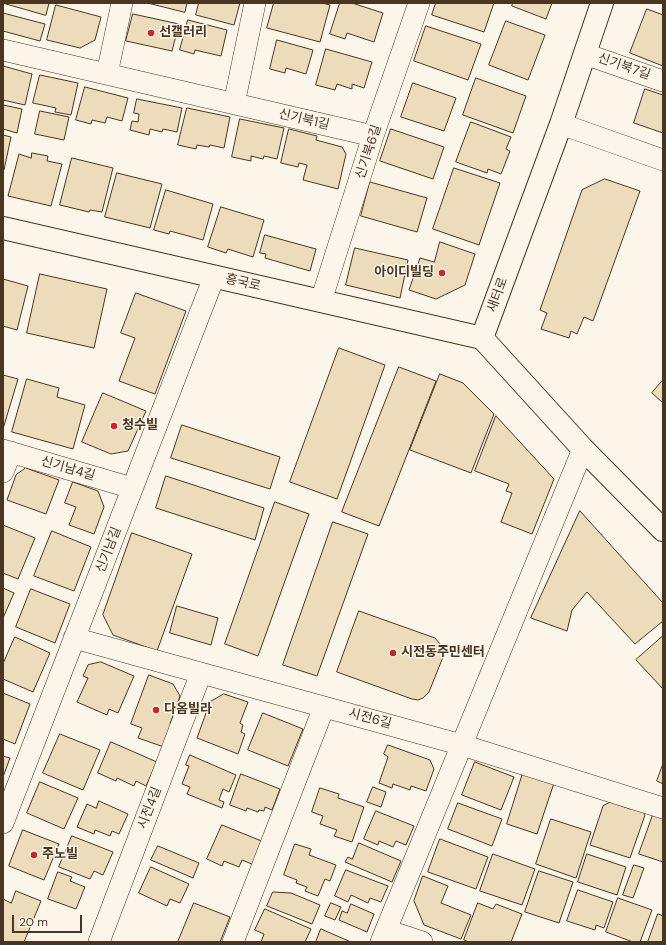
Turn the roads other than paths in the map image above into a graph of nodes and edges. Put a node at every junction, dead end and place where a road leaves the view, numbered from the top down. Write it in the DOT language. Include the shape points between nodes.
graph roads {
  1 [pos="122,3"];
  2 [pos="255,3"];
  3 [pos="419,3"];
  4 [pos="602,3"];
  5 [pos="3,50"];
  6 [pos="585,54"];
  7 [pos="107,74"];
  8 [pos="663,81"];
  9 [pos="234,104"];
  10 [pos="561,124"];
  11 [pos="373,136"];
  12 [pos="663,160"];
  13 [pos="3,228"];
  14 [pos="214,277"];
  15 [pos="321,301"];
  16 [pos="482,338"];
  17 [pos="583,449"];
  18 [pos="7,451"];
  19 [pos="3,472"];
  20 [pos="132,488"];
  21 [pos="663,530"];
  22 [pos="74,638"];
  23 [pos="201,673"];
  24 [pos="324,707"];
  25 [pos="462,745"];
  26 [pos="663,808"];
  27 [pos="4,819"];
  28 [pos="384,936"];
  29 [pos="99,942"];
  30 [pos="233,942"];
  31 [pos="422,942"];
  1 -- 7 [label="street"];
  2 -- 9 [label="street"];
  3 -- 11 [label="street, 신기북6길"];
  4 -- 6 [label="street, 새터로"];
  5 -- 7 [label="street, 신기북1길"];
  6 -- 8 [label="street, 신기북7길"];
  6 -- 10 [label="street, 새터로"];
  7 -- 9 [label="street, 신기북1길"];
  9 -- 11 [label="street, 신기북1길"];
  10 -- 12 [label="street"];
  10 -- 16 [label="street, 새터로"];
  11 -- 15 [label="street, 신기북6길"];
  13 -- 14 [label="street, 흥국로"];
  14 -- 15 [label="street, 흥국로"];
  14 -- 20 [label="street, 신기남길"];
  15 -- 16 [label="street, 흥국로"];
  16 -- 17 [label="street"];
  17 -- 21 [label="street"];
  17 -- 25 [label="street"];
  18 -- 19 [label="street"];
  18 -- 20 [label="street, 신기남4길"];
  20 -- 22 [label="street, 신기남길"];
  22 -- 23 [label="street, 시전6길"];
  22 -- 27 [label="street, 신기남길"];
  23 -- 24 [label="street, 시전6길"];
  23 -- 29 [label="street, 시전4길"];
  24 -- 25 [label="street, 시전6길"];
  24 -- 30 [label="street"];
  25 -- 26 [label="street, 시전6길"];
  25 -- 28 [label="street"];
  28 -- 31 [label="street"];
}
